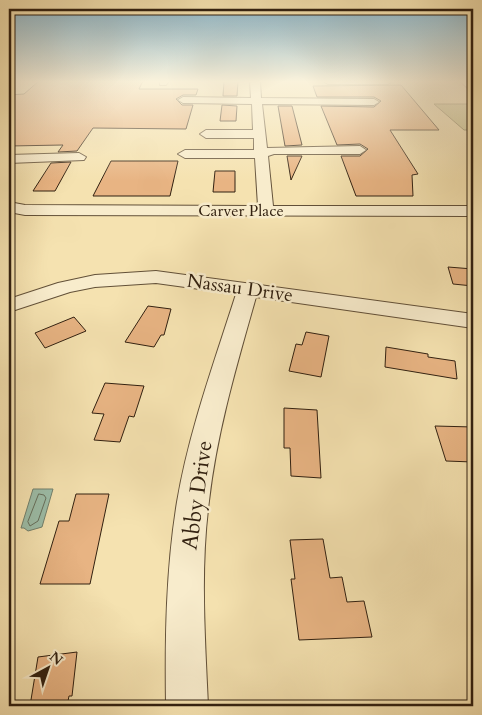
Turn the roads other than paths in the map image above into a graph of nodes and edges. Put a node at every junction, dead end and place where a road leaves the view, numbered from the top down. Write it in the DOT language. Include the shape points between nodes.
graph roads {
  1 [pos="258,114"];
  2 [pos="206,134"];
  3 [pos="260,137"];
  4 [pos="185,154"];
  5 [pos="261,154"];
  6 [pos="79,157"];
  7 [pos="9,159"];
  8 [pos="9,207"];
  9 [pos="266,211"];
  10 [pos="473,211"];
  11 [pos="248,289"];
  12 [pos="9,306"];
  13 [pos="473,321"];
  14 [pos="187,706"];
  1 -- 3 [label="street"];
  2 -- 3 [label="street"];
  3 -- 5 [label="street"];
  3 -- 5 [label="street" via="362,145 273,150"];
  4 -- 5 [label="street"];
  5 -- 9 [label="street"];
  6 -- 7 [label="street"];
  8 -- 9 [label="street, Carver Place" via="25,210"];
  9 -- 10 [label="street, Carver Place"];
  11 -- 12 [label="street, Nassau Drive" via="177,279 127,278 65,287"];
  11 -- 13 [label="street, Nassau Drive"];
  11 -- 14 [label="street, Abby Drive" via="207,425 197,474 188,551"];
}
